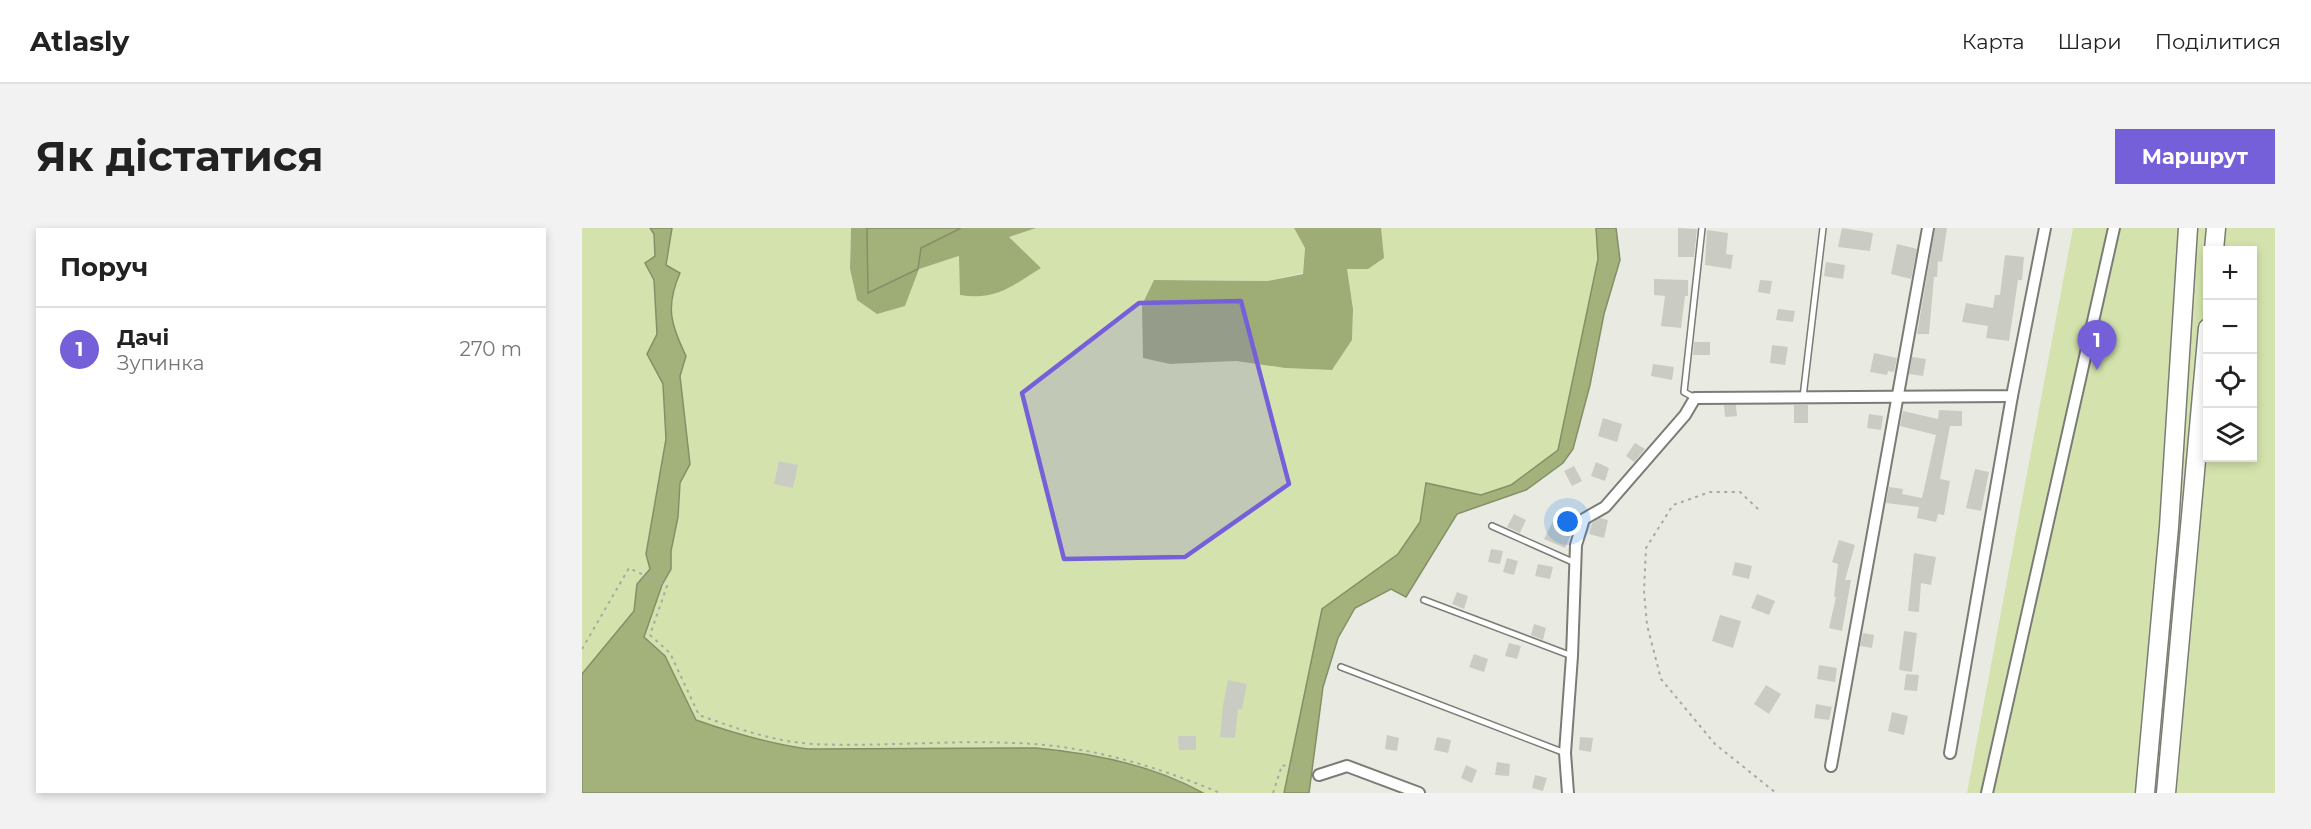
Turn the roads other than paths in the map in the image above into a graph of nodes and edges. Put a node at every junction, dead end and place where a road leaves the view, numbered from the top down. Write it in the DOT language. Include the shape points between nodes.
graph roads {
  1 [pos="1702,228"];
  2 [pos="1823,228"];
  3 [pos="1928,228"];
  4 [pos="2045,228"];
  5 [pos="2114,228"];
  6 [pos="2188,228"];
  7 [pos="2216,228"];
  8 [pos="2214,246"];
  9 [pos="2206,354"];
  10 [pos="2012,396"];
  11 [pos="1803,397"];
  12 [pos="1898,397"];
  13 [pos="1695,398"];
  14 [pos="1492,526"];
  15 [pos="1575,562"];
  16 [pos="1424,600"];
  17 [pos="1572,656"];
  18 [pos="1341,667"];
  19 [pos="1565,753"];
  20 [pos="1950,753"];
  21 [pos="1831,766"];
  22 [pos="1319,774"];
  23 [pos="1419,793"];
  24 [pos="1568,793"];
  25 [pos="1987,793"];
  26 [pos="2145,793"];
  27 [pos="2166,793"];
  1 -- 13 [label="lane" via="1684,392"];
  2 -- 11 [label="lane"];
  3 -- 12 [label="street"];
  4 -- 10 [label="street"];
  5 -- 25 [label="street"];
  6 -- 26 [label="highway" via="2169,527"];
  7 -- 8 [label="highway"];
  9 -- 27 [label="highway"];
  10 -- 12 [label="street"];
  10 -- 20 [label="street"];
  11 -- 12 [label="street"];
  11 -- 13 [label="street"];
  12 -- 21 [label="street"];
  13 -- 15 [label="street" via="1685,416 1605,507 1584,519"];
  14 -- 15 [label="lane"];
  15 -- 17 [label="street"];
  16 -- 17 [label="lane"];
  17 -- 19 [label="street"];
  18 -- 19 [label="lane"];
  19 -- 24 [label="street"];
  22 -- 23 [label="street" via="1347,765"];
}
